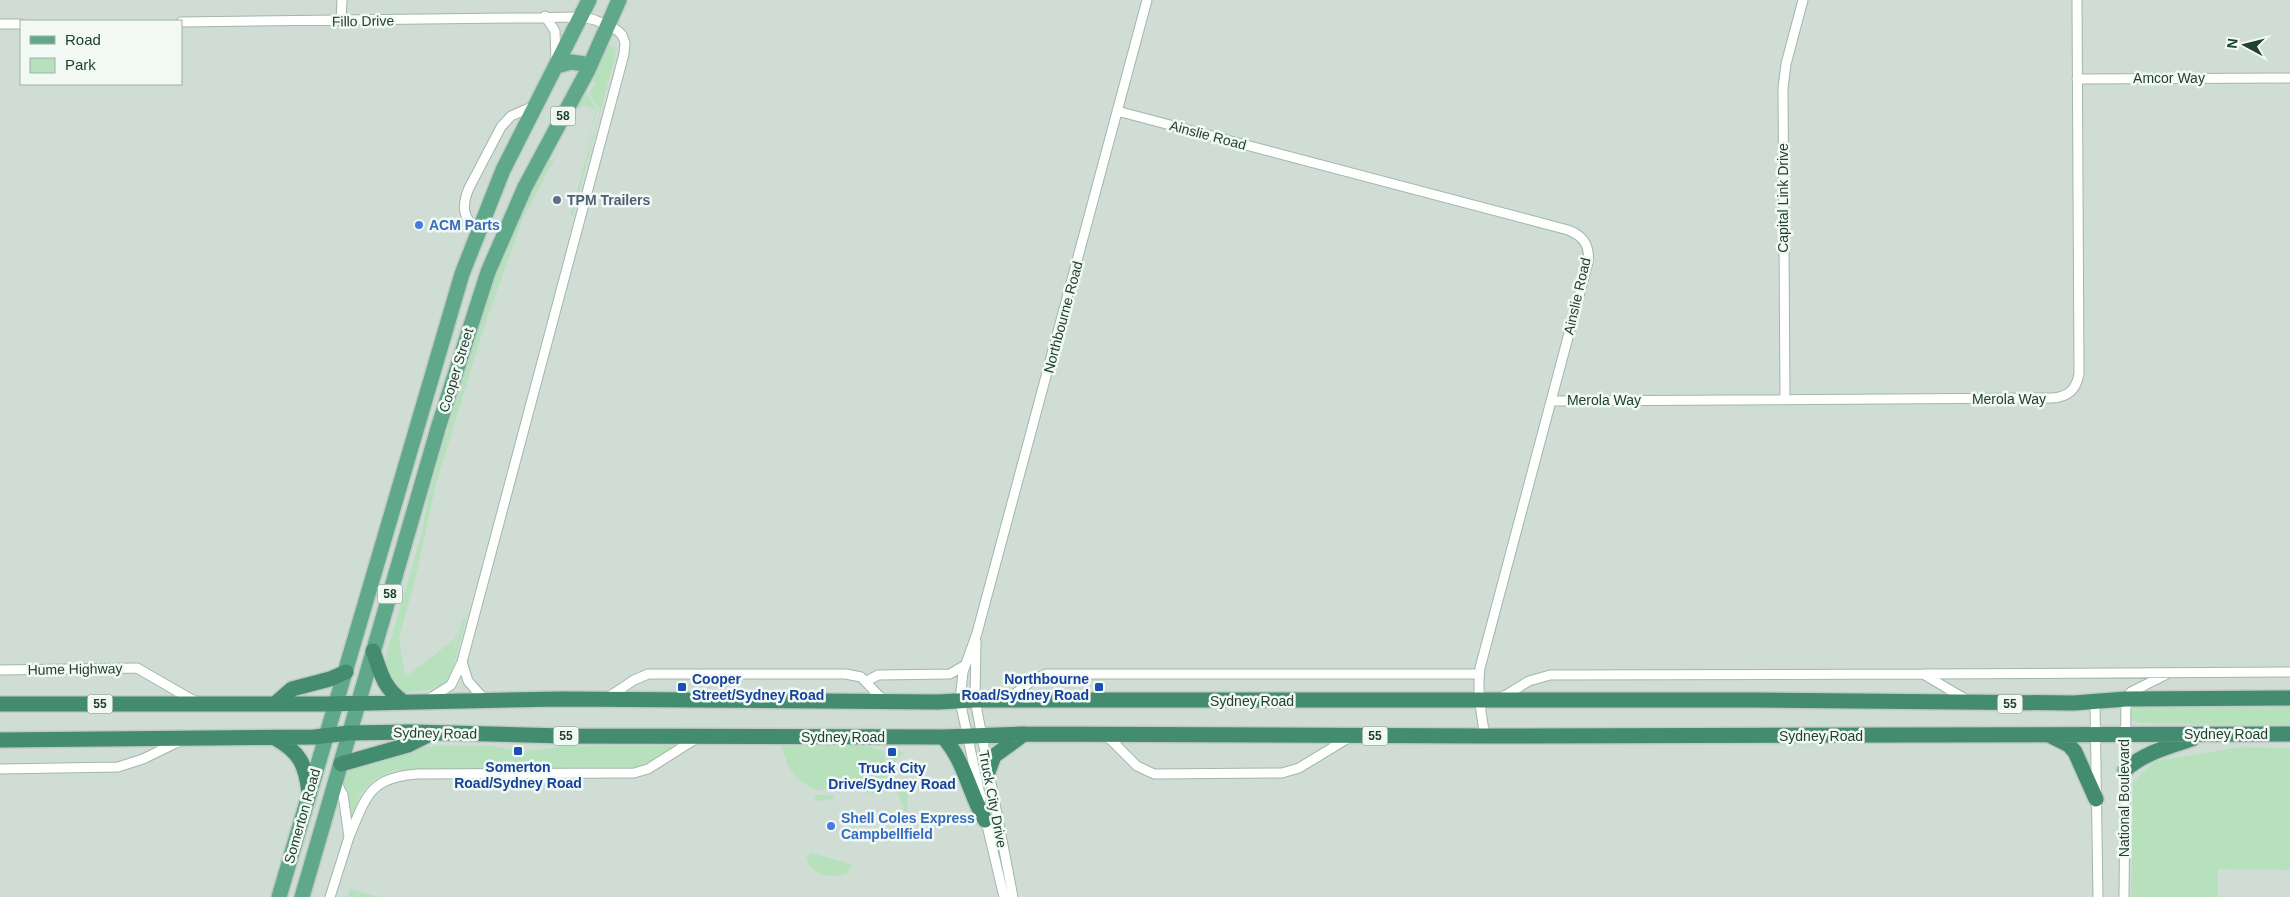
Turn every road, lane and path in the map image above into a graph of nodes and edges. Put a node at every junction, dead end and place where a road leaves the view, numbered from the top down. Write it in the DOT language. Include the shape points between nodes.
graph roads {
  1 [pos="342,0"];
  2 [pos="589,0"];
  3 [pos="619,0"];
  4 [pos="1147,0"];
  5 [pos="1803,0"];
  6 [pos="2077,0"];
  7 [pos="545,16"];
  8 [pos="582,17"];
  9 [pos="341,21"];
  10 [pos="182,22"];
  11 [pos="0,24"];
  12 [pos="20,24"];
  13 [pos="608,26"];
  14 [pos="556,66"];
  15 [pos="588,70"];
  16 [pos="2077,78"];
  17 [pos="2290,78"];
  18 [pos="536,104"];
  19 [pos="1117,111"];
  20 [pos="510,221"];
  21 [pos="477,231"];
  22 [pos="488,272"];
  23 [pos="462,274"];
  24 [pos="1784,399"];
  25 [pos="1550,401"];
  26 [pos="395,505"];
  27 [pos="414,510"];
  28 [pos="977,633"];
  29 [pos="373,652"];
  30 [pos="462,662"];
  31 [pos="965,665"];
  32 [pos="0,670"];
  33 [pos="346,672"];
  34 [pos="2290,672"];
  35 [pos="2169,673"];
  36 [pos="1479,674"];
  37 [pos="1923,674"];
  38 [pos="867,681"];
  39 [pos="607,698"];
  40 [pos="2290,698"];
  41 [pos="484,699"];
  42 [pos="2126,699"];
  43 [pos="967,700"];
  44 [pos="1006,700"];
  45 [pos="1479,700"];
  46 [pos="1499,700"];
  47 [pos="402,701"];
  48 [pos="427,701"];
  49 [pos="884,701"];
  50 [pos="358,702"];
  51 [pos="2095,702"];
  52 [pos="276,703"];
  53 [pos="337,703"];
  54 [pos="0,704"];
  55 [pos="200,704"];
  56 [pos="1974,704"];
  57 [pos="433,732"];
  58 [pos="349,733"];
  59 [pos="1024,734"];
  60 [pos="2094,734"];
  61 [pos="2124,734"];
  62 [pos="2290,734"];
  63 [pos="974,735"];
  64 [pos="1106,735"];
  65 [pos="2050,735"];
  66 [pos="2203,735"];
  67 [pos="325,736"];
  68 [pos="700,736"];
  69 [pos="1352,736"];
  70 [pos="1485,736"];
  71 [pos="273,737"];
  72 [pos="942,737"];
  73 [pos="185,738"];
  74 [pos="0,740"];
  75 [pos="341,764"];
  76 [pos="0,769"];
  77 [pos="2125,770"];
  78 [pos="988,772"];
  79 [pos="336,782"];
  80 [pos="309,792"];
  81 [pos="2096,800"];
  82 [pos="986,820"];
  83 [pos="349,837"];
  84 [pos="279,897"];
  85 [pos="302,897"];
  86 [pos="330,897"];
  87 [pos="1004,897"];
  88 [pos="1013,897"];
  89 [pos="2098,897"];
  90 [pos="2124,897"];
  1 -- 9 [label="street"];
  2 -- 8 [label="main road, Cooper Street / 58"];
  3 -- 13 [label="main road, Cooper Street / 58"];
  4 -- 19 [label="street, Northbourne Road"];
  5 -- 24 [label="street, Capital Link Drive" via="1782,88"];
  6 -- 16 [label="street, Merola Way"];
  7 -- 8 [label="street, Fillo Drive"];
  7 -- 9 [label="street, Fillo Drive"];
  7 -- 14 [label="street" via="555,31"];
  8 -- 13 [label="street"];
  8 -- 14 [label="main road, Cooper Street / 58"];
  9 -- 10 [label="street, Fillo Drive"];
  11 -- 12 [label="street"];
  13 -- 15 [label="main road, Cooper Street / 58"];
  13 -- 30 [label="street" via="622,35 624,54"];
  14 -- 15 [label="main road" via="578,62 585,64"];
  14 -- 18 [label="main road, Cooper Street / 58"];
  15 -- 20 [label="main road, Cooper Street / 58"];
  16 -- 17 [label="street, Amcor Way"];
  16 -- 24 [label="street, Merola Way" via="2079,374 2070,393 2052,398"];
  18 -- 21 [label="main road, Cooper Street / 58"];
  18 -- 21 [label="street" via="511,116 502,127 469,188 464,214"];
  19 -- 25 [label="street, Ainslie Road" via="1580,235 1588,250 1588,262"];
  19 -- 28 [label="street, Northbourne Road"];
  20 -- 21 [label="main road" via="490,232"];
  20 -- 22 [label="main road, Cooper Street / 58"];
  21 -- 23 [label="main road, Cooper Street / 58"];
  22 -- 23 [label="main road"];
  22 -- 27 [label="main road, Cooper Street / 58"];
  23 -- 26 [label="main road, Cooper Street / 58"];
  24 -- 25 [label="street, Merola Way"];
  25 -- 36 [label="street, Ainslie Road"];
  26 -- 27 [label="main road"];
  26 -- 33 [label="main road, Cooper Street / 58"];
  27 -- 29 [label="main road, Cooper Street / 58"];
  28 -- 31 [label="street, Northbourne Road"];
  28 -- 43 [label="street, Northbourne Road"];
  29 -- 47 [label="highway" via="385,685"];
  29 -- 50 [label="main road, Cooper Street / 58"];
  30 -- 41 [label="street" via="468,681"];
  30 -- 48 [label="street" via="451,685"];
  31 -- 38 [label="street" via="950,674 878,675"];
  31 -- 43 [label="street, Northbourne Road" via="960,685"];
  32 -- 55 [label="street, Hume Highway" via="137,668"];
  33 -- 52 [label="highway" via="292,689"];
  33 -- 53 [label="main road, Cooper Street / 58"];
  34 -- 35 [label="street"];
  35 -- 37 [label="street"];
  35 -- 42 [label="street" via="2131,692"];
  36 -- 44 [label="street, Sydney Road" via="1046,674 1032,680"];
  36 -- 45 [label="street, Ainslie Road"];
  37 -- 46 [label="street" via="1550,675 1529,681"];
  37 -- 56 [label="street"];
  38 -- 39 [label="street" via="855,675 648,674"];
  38 -- 49 [label="street"];
  39 -- 41 [label="highway, Sydney Road / 55"];
  39 -- 49 [label="highway, Sydney Road / 55"];
  40 -- 42 [label="highway, Sydney Road / 55"];
  41 -- 48 [label="highway, Sydney Road / 55"];
  42 -- 51 [label="highway, Sydney Road / 55"];
  42 -- 61 [label="street, National Boulevard"];
  43 -- 44 [label="highway, Sydney Road / 55"];
  43 -- 49 [label="highway, Sydney Road / 55"];
  43 -- 63 [label="street, Truck City Drive"];
  43 -- 63 [label="street, Truck City Drive"];
  44 -- 45 [label="highway, Sydney Road / 55"];
  45 -- 46 [label="highway, Sydney Road / 55"];
  45 -- 70 [label="street, Ainslie Road"];
  46 -- 56 [label="highway, Sydney Road / 55"];
  47 -- 48 [label="highway, Sydney Road / 55"];
  47 -- 50 [label="highway, Sydney Road / 55"];
  50 -- 53 [label="highway, 55"];
  50 -- 58 [label="main road, Cooper Street / 58"];
  51 -- 56 [label="highway, Sydney Road / 55"];
  51 -- 60 [label="street, National Boulevard"];
  52 -- 53 [label="highway, 55"];
  52 -- 55 [label="highway, 55"];
  53 -- 67 [label="main road, Cooper Street / 58"];
  54 -- 55 [label="highway, 55"];
  57 -- 58 [label="highway, Sydney Road / 55"];
  57 -- 68 [label="highway, Sydney Road / 55"];
  57 -- 75 [label="highway" via="408,745"];
  58 -- 67 [label="highway, 55"];
  58 -- 75 [label="main road, Somerton Road / 58"];
  59 -- 63 [label="highway, Sydney Road / 55"];
  59 -- 64 [label="highway, Sydney Road / 55"];
  59 -- 78 [label="highway" via="994,756"];
  60 -- 61 [label="highway, Sydney Road / 55"];
  60 -- 65 [label="highway, Sydney Road / 55"];
  60 -- 81 [label="street, National Boulevard"];
  61 -- 66 [label="highway, Sydney Road / 55"];
  61 -- 77 [label="street, National Boulevard"];
  62 -- 66 [label="highway, Sydney Road / 55"];
  63 -- 72 [label="highway, Sydney Road / 55"];
  63 -- 78 [label="street, Truck City Drive"];
  63 -- 82 [label="street, Truck City Drive"];
  64 -- 69 [label="highway, Sydney Road / 55"];
  64 -- 69 [label="street" via="1136,766 1154,774 1287,772"];
  65 -- 70 [label="highway, Sydney Road / 55"];
  65 -- 81 [label="highway" via="2075,752"];
  66 -- 77 [label="highway" via="2148,753"];
  67 -- 71 [label="highway, 55"];
  67 -- 80 [label="main road, Somerton Road / 58"];
  68 -- 72 [label="highway, Sydney Road / 55"];
  68 -- 83 [label="street" via="648,769 634,774 418,774 392,777 368,794"];
  69 -- 70 [label="highway, Sydney Road / 55"];
  71 -- 73 [label="highway, 55"];
  71 -- 80 [label="highway" via="290,746 300,758"];
  72 -- 82 [label="highway" via="959,760"];
  73 -- 74 [label="highway, 55"];
  73 -- 76 [label="street" via="144,759 118,767"];
  75 -- 79 [label="main road, Somerton Road / 58"];
  77 -- 90 [label="street, National Boulevard"];
  78 -- 88 [label="street, Truck City Drive"];
  79 -- 83 [label="street, Somerton Road" via="343,795"];
  79 -- 85 [label="main road, Somerton Road / 58"];
  80 -- 84 [label="main road, Somerton Road / 58"];
  81 -- 89 [label="street, National Boulevard"];
  82 -- 87 [label="street, Truck City Drive"];
  83 -- 86 [label="street, Somerton Road"];
}
